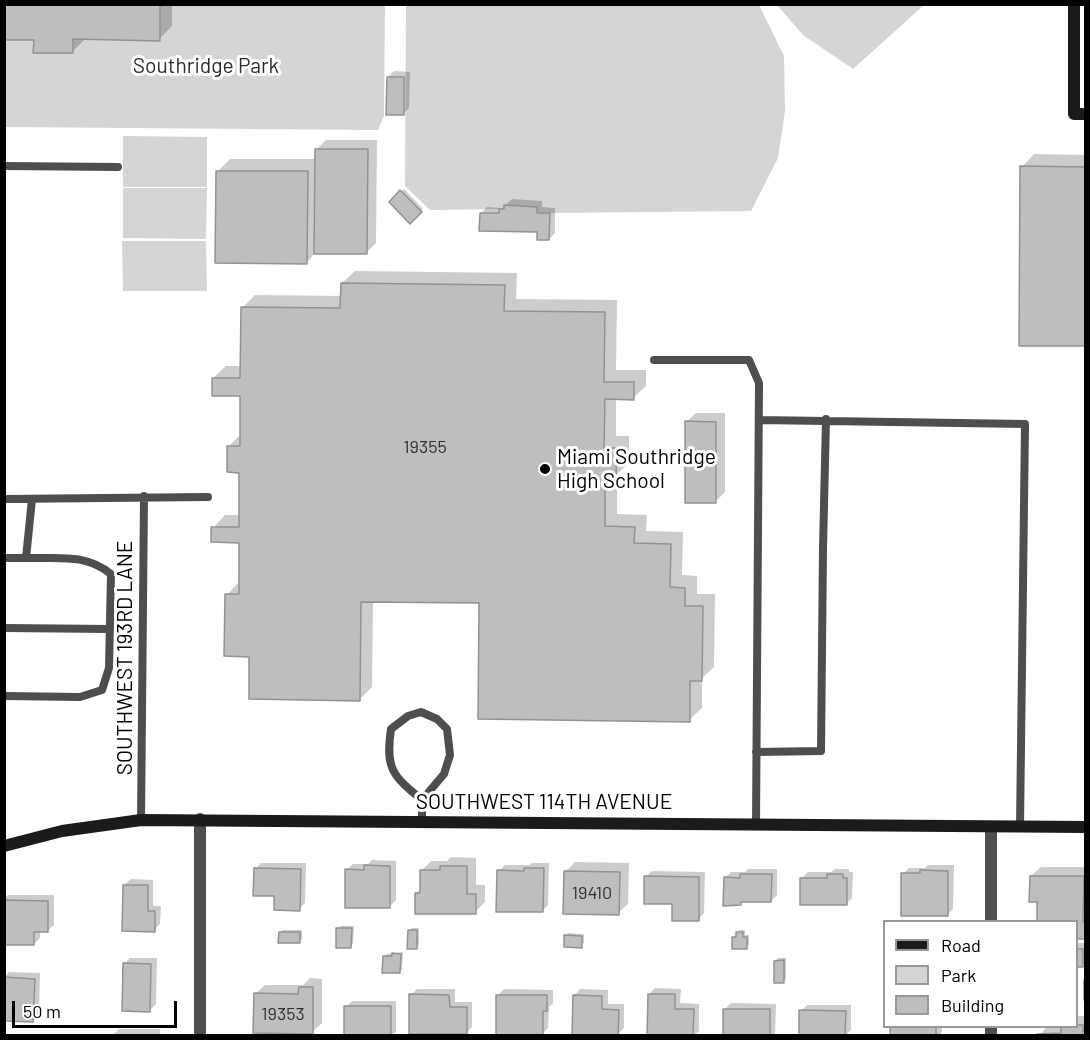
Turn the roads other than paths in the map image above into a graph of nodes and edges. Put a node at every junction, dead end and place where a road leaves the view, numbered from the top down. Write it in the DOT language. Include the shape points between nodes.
graph roads {
  1 [pos="1074,4"];
  2 [pos="1080,114"];
  3 [pos="4,166"];
  4 [pos="118,166"];
  5 [pos="654,360"];
  6 [pos="826,419"];
  7 [pos="759,420"];
  8 [pos="144,496"];
  9 [pos="208,497"];
  10 [pos="4,499"];
  11 [pos="32,499"];
  12 [pos="4,558"];
  13 [pos="26,558"];
  14 [pos="4,628"];
  15 [pos="110,628"];
  16 [pos="4,696"];
  17 [pos="756,752"];
  18 [pos="422,800"];
  19 [pos="200,819"];
  20 [pos="141,820"];
  21 [pos="422,821"];
  22 [pos="756,823"];
  23 [pos="991,827"];
  24 [pos="1020,827"];
  25 [pos="1086,827"];
  26 [pos="4,846"];
  27 [pos="991,920"];
  28 [pos="200,1035"];
  1 -- 2 [label="street"];
  3 -- 4 [label="lane"];
  5 -- 7 [label="lane" via="749,360 759,383"];
  6 -- 7 [label="lane"];
  6 -- 17 [label="lane" via="821,751"];
  6 -- 24 [label="lane" via="1025,424"];
  7 -- 17 [label="lane"];
  8 -- 9 [label="lane"];
  8 -- 11 [label="lane"];
  8 -- 20 [label="lane, SOUTHWEST 193RD LANE"];
  10 -- 11 [label="lane"];
  11 -- 13 [label="lane"];
  12 -- 13 [label="lane"];
  13 -- 15 [label="lane" via="87,560 111,574"];
  14 -- 15 [label="lane"];
  15 -- 16 [label="lane" via="110,668 102,690 80,698"];
  17 -- 22 [label="lane"];
  18 -- 18 [label="lane" via="444,774 450,755 447,729 421,712 391,729 389,747 391,770"];
  18 -- 21 [label="lane"];
  19 -- 20 [label="street, SOUTHWEST 114TH AVENUE"];
  19 -- 21 [label="street, SOUTHWEST 114TH AVENUE"];
  19 -- 28 [label="street"];
  20 -- 26 [label="street, SOUTHWEST 114TH AVENUE" via="62,831"];
  21 -- 22 [label="street, SOUTHWEST 114TH AVENUE"];
  22 -- 23 [label="street, SOUTHWEST 114TH AVENUE"];
  23 -- 24 [label="street, SOUTHWEST 114TH AVENUE"];
  23 -- 27 [label="street"];
  24 -- 25 [label="street, SOUTHWEST 114TH AVENUE"];
}
